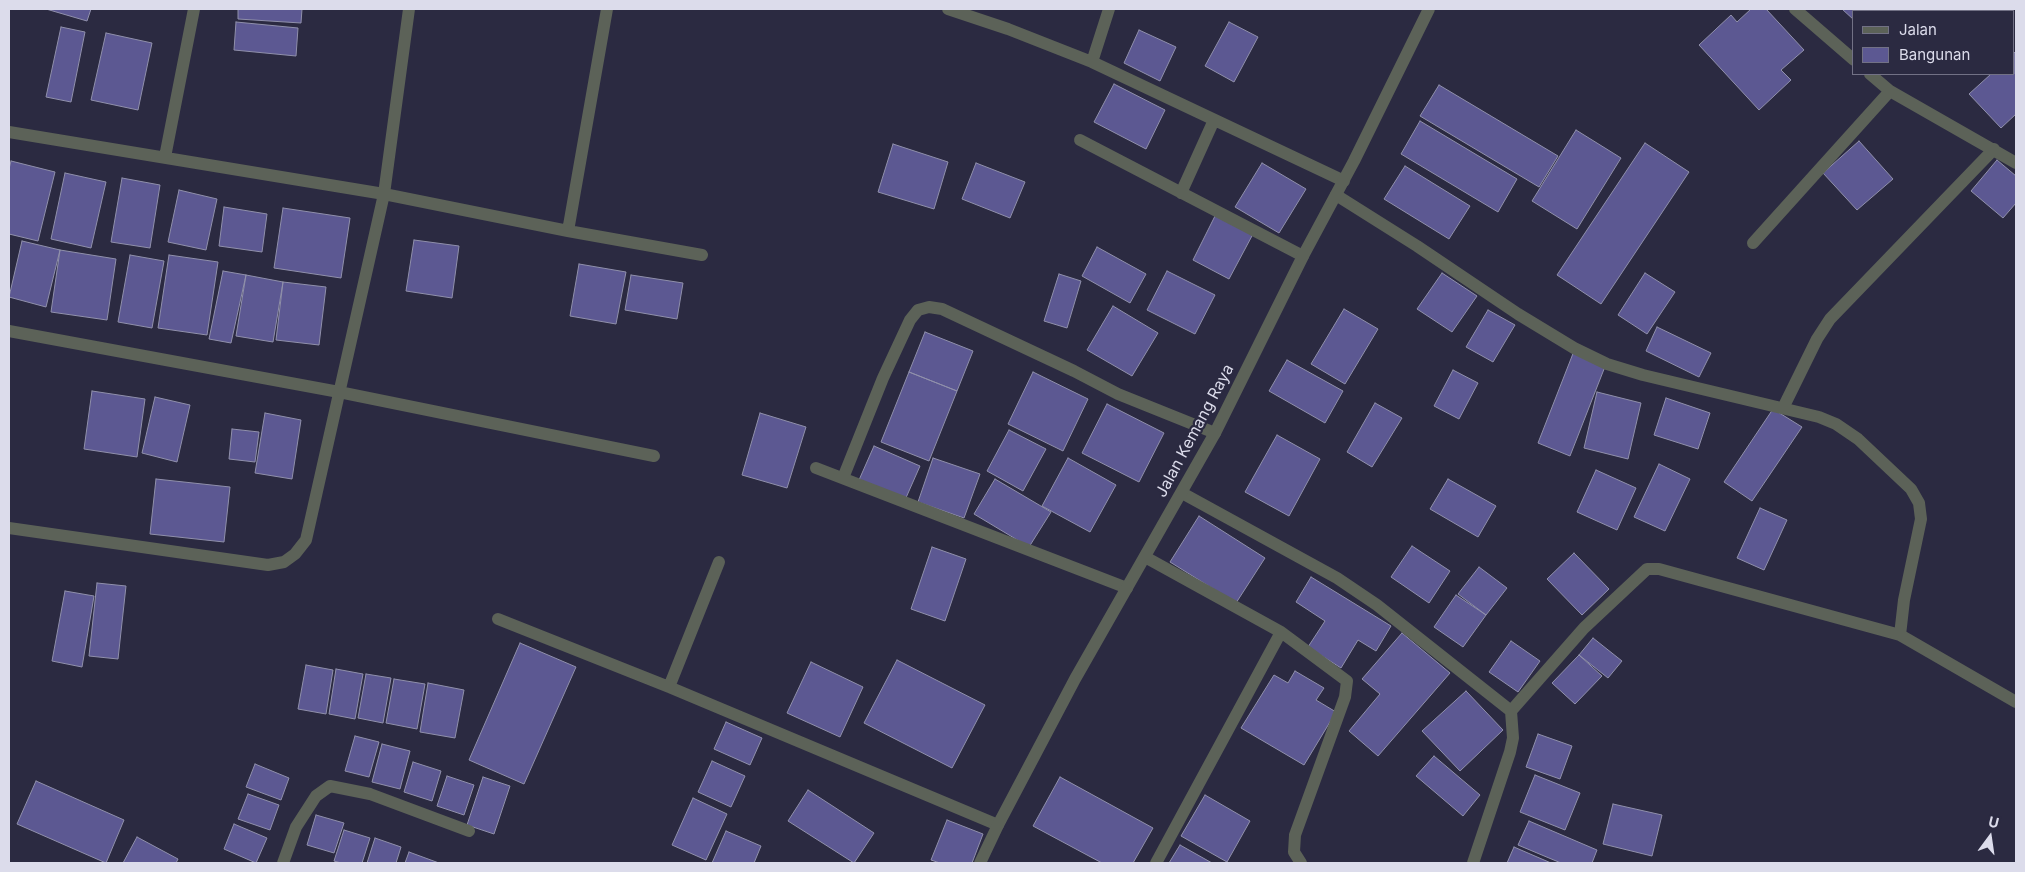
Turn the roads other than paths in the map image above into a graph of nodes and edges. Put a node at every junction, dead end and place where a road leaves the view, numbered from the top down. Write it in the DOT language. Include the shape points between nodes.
graph roads {
  1 [pos="194,9"];
  2 [pos="409,9"];
  3 [pos="607,9"];
  4 [pos="948,9"];
  5 [pos="1109,9"];
  6 [pos="1429,9"];
  7 [pos="1795,9"];
  8 [pos="1852,58"];
  9 [pos="1092,62"];
  10 [pos="1871,75"];
  11 [pos="1890,92"];
  12 [pos="1214,120"];
  13 [pos="9,132"];
  14 [pos="1080,140"];
  15 [pos="1994,149"];
  16 [pos="165,157"];
  17 [pos="2016,163"];
  18 [pos="1344,181"];
  19 [pos="1181,193"];
  20 [pos="384,194"];
  21 [pos="1336,195"];
  22 [pos="568,231"];
  23 [pos="1753,242"];
  24 [pos="702,255"];
  25 [pos="1303,256"];
  26 [pos="9,330"];
  27 [pos="339,392"];
  28 [pos="1783,408"];
  29 [pos="1215,433"];
  30 [pos="654,456"];
  31 [pos="816,468"];
  32 [pos="843,478"];
  33 [pos="1182,493"];
  34 [pos="9,528"];
  35 [pos="1144,557"];
  36 [pos="719,562"];
  37 [pos="1127,588"];
  38 [pos="498,619"];
  39 [pos="1280,632"];
  40 [pos="1900,635"];
  41 [pos="669,687"];
  42 [pos="2016,702"];
  43 [pos="1511,710"];
  44 [pos="998,825"];
  45 [pos="469,831"];
  46 [pos="283,863"];
  47 [pos="980,863"];
  48 [pos="1156,863"];
  49 [pos="1301,863"];
  50 [pos="1473,863"];
  1 -- 16 [label="street"];
  2 -- 20 [label="street"];
  3 -- 22 [label="street"];
  4 -- 9 [label="street"];
  5 -- 9 [label="street"];
  6 -- 18 [label="street, Jalan Kemang Raya"];
  7 -- 8 [label="street"];
  9 -- 12 [label="street"];
  10 -- 11 [label="street"];
  11 -- 15 [label="street"];
  11 -- 23 [label="street"];
  12 -- 18 [label="street"];
  12 -- 19 [label="street"];
  13 -- 16 [label="street"];
  14 -- 19 [label="street"];
  15 -- 17 [label="street"];
  15 -- 28 [label="street" via="1830,319"];
  16 -- 20 [label="street"];
  18 -- 21 [label="street, Jalan Kemang Raya"];
  19 -- 25 [label="street"];
  20 -- 22 [label="street"];
  20 -- 27 [label="street"];
  21 -- 25 [label="street, Jalan Kemang Raya"];
  21 -- 28 [label="street" via="1518,314 1607,364"];
  22 -- 24 [label="street"];
  25 -- 29 [label="street, Jalan Kemang Raya"];
  26 -- 27 [label="street"];
  27 -- 30 [label="street"];
  27 -- 34 [label="street" via="306,540 284,562 268,565"];
  28 -- 40 [label="street" via="1819,416 1858,439 1911,489 1919,502 1922,519 1904,600"];
  29 -- 32 [label="street" via="1118,394 942,309 929,307 918,310 910,320"];
  29 -- 33 [label="street, Jalan Kemang Raya"];
  31 -- 32 [label="street"];
  32 -- 37 [label="street"];
  33 -- 35 [label="street, Jalan Kemang Raya"];
  33 -- 43 [label="street" via="1377,605"];
  35 -- 37 [label="street, Jalan Kemang Raya"];
  35 -- 39 [label="street"];
  36 -- 41 [label="street"];
  37 -- 44 [label="street, Jalan Kemang Raya"];
  38 -- 41 [label="street"];
  39 -- 48 [label="street"];
  39 -- 49 [label="street" via="1347,681 1346,697 1295,835 1294,852"];
  40 -- 42 [label="street"];
  40 -- 43 [label="street" via="1659,569 1647,569 1584,628"];
  41 -- 44 [label="street"];
  43 -- 50 [label="street" via="1513,738 1510,752"];
  44 -- 47 [label="street, Jalan Kemang Raya"];
  45 -- 46 [label="street" via="370,794 330,786 316,796 296,827"];
}
